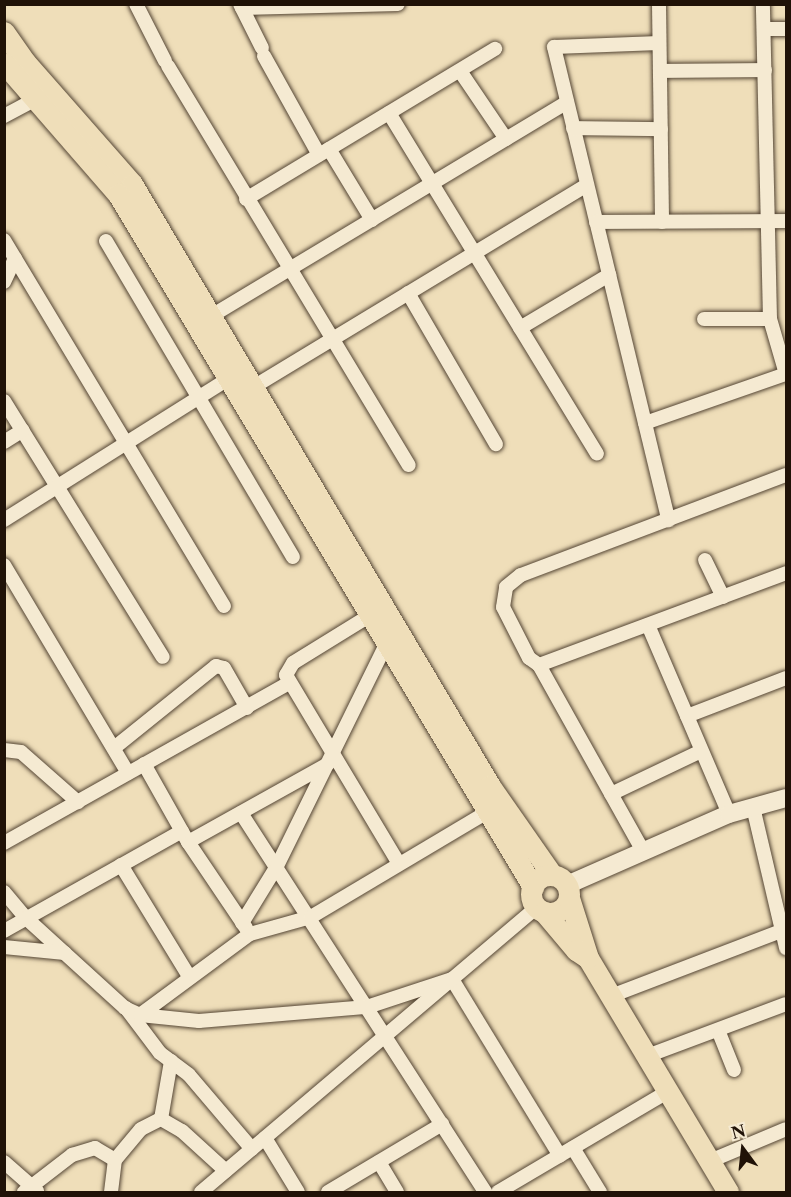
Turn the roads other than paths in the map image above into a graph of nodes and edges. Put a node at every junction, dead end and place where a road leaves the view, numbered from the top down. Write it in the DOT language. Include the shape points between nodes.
graph roads {
  1 [pos="136,4"];
  2 [pos="398,4"];
  3 [pos="659,4"];
  4 [pos="763,4"];
  5 [pos="241,6"];
  6 [pos="287,6"];
  7 [pos="786,29"];
  8 [pos="764,30"];
  9 [pos="4,32"];
  10 [pos="659,43"];
  11 [pos="495,50"];
  12 [pos="4,63"];
  13 [pos="460,70"];
  14 [pos="765,70"];
  15 [pos="660,71"];
  16 [pos="34,100"];
  17 [pos="567,102"];
  18 [pos="389,113"];
  19 [pos="4,116"];
  20 [pos="573,128"];
  21 [pos="661,129"];
  22 [pos="506,139"];
  23 [pos="324,152"];
  24 [pos="432,183"];
  25 [pos="587,185"];
  26 [pos="246,199"];
  27 [pos="372,220"];
  28 [pos="786,221"];
  29 [pos="596,222"];
  30 [pos="662,222"];
  31 [pos="769,222"];
  32 [pos="4,240"];
  33 [pos="106,242"];
  34 [pos="475,253"];
  35 [pos="15,258"];
  36 [pos="289,270"];
  37 [pos="609,275"];
  38 [pos="4,282"];
  39 [pos="408,294"];
  40 [pos="213,315"];
  41 [pos="770,319"];
  42 [pos="704,320"];
  43 [pos="520,328"];
  44 [pos="333,339"];
  45 [pos="228,379"];
  46 [pos="255,386"];
  47 [pos="199,397"];
  48 [pos="4,401"];
  49 [pos="645,423"];
  50 [pos="23,430"];
  51 [pos="4,442"];
  52 [pos="126,443"];
  53 [pos="496,444"];
  54 [pos="597,454"];
  55 [pos="409,465"];
  56 [pos="786,475"];
  57 [pos="58,486"];
  58 [pos="4,520"];
  59 [pos="668,520"];
  60 [pos="293,557"];
  61 [pos="705,560"];
  62 [pos="4,565"];
  63 [pos="786,573"];
  64 [pos="723,597"];
  65 [pos="224,606"];
  66 [pos="369,616"];
  67 [pos="648,625"];
  68 [pos="386,644"];
  69 [pos="163,657"];
  70 [pos="539,665"];
  71 [pos="786,678"];
  72 [pos="289,683"];
  73 [pos="248,708"];
  74 [pos="687,716"];
  75 [pos="114,748"];
  76 [pos="4,750"];
  77 [pos="701,751"];
  78 [pos="330,759"];
  79 [pos="144,764"];
  80 [pos="128,773"];
  81 [pos="611,794"];
  82 [pos="786,798"];
  83 [pos="78,802"];
  84 [pos="753,807"];
  85 [pos="487,812"];
  86 [pos="241,813"];
  87 [pos="729,814"];
  88 [pos="185,836"];
  89 [pos="4,843"];
  90 [pos="643,851"];
  91 [pos="399,864"];
  92 [pos="121,865"];
  93 [pos="278,866"];
  94 [pos="562,886"];
  95 [pos="4,892"];
  96 [pos="538,902"];
  97 [pos="311,917"];
  98 [pos="26,918"];
  99 [pos="246,929"];
  100 [pos="781,931"];
  101 [pos="4,932"];
  102 [pos="4,947"];
  103 [pos="786,948"];
  104 [pos="66,954"];
  105 [pos="588,958"];
  106 [pos="190,978"];
  107 [pos="452,979"];
  108 [pos="611,996"];
  109 [pos="786,1004"];
  110 [pos="367,1007"];
  111 [pos="125,1008"];
  112 [pos="140,1014"];
  113 [pos="718,1029"];
  114 [pos="385,1036"];
  115 [pos="647,1056"];
  116 [pos="171,1061"];
  117 [pos="734,1070"];
  118 [pos="669,1091"];
  119 [pos="161,1119"];
  120 [pos="442,1124"];
  121 [pos="786,1129"];
  122 [pos="265,1138"];
  123 [pos="252,1149"];
  124 [pos="567,1152"];
  125 [pos="115,1160"];
  126 [pos="710,1161"];
  127 [pos="4,1162"];
  128 [pos="379,1162"];
  129 [pos="226,1171"];
  130 [pos="31,1191"];
  131 [pos="111,1192"];
  132 [pos="201,1192"];
  133 [pos="298,1192"];
  134 [pos="328,1192"];
  135 [pos="397,1192"];
  136 [pos="485,1192"];
  137 [pos="498,1192"];
  138 [pos="600,1192"];
  139 [pos="728,1192"];
  1 -- 26 [label="street" via="166,64"];
  2 -- 6 [label="street"];
  3 -- 10 [label="street"];
  4 -- 8 [label="street"];
  5 -- 6 [label="street"];
  5 -- 23 [label="street" via="263,52"];
  7 -- 8 [label="street"];
  8 -- 14 [label="street"];
  9 -- 40 [label="main road" via="57,99 115,161"];
  10 -- 15 [label="street"];
  10 -- 17 [label="street" via="554,47"];
  11 -- 13 [label="street"];
  12 -- 16 [label="main road"];
  13 -- 18 [label="street"];
  13 -- 22 [label="street"];
  14 -- 15 [label="street"];
  14 -- 31 [label="street"];
  15 -- 21 [label="street"];
  16 -- 19 [label="street"];
  16 -- 45 [label="main road" via="118,194"];
  17 -- 20 [label="street"];
  17 -- 22 [label="street"];
  18 -- 23 [label="street"];
  18 -- 24 [label="street"];
  20 -- 21 [label="street"];
  20 -- 25 [label="street"];
  21 -- 30 [label="street"];
  22 -- 24 [label="street"];
  23 -- 26 [label="street"];
  23 -- 27 [label="street"];
  24 -- 27 [label="street"];
  24 -- 34 [label="street"];
  25 -- 29 [label="street"];
  25 -- 34 [label="street"];
  26 -- 36 [label="street"];
  27 -- 36 [label="street"];
  28 -- 31 [label="street"];
  29 -- 30 [label="street"];
  29 -- 37 [label="street"];
  30 -- 31 [label="street"];
  31 -- 41 [label="street"];
  32 -- 35 [label="street"];
  33 -- 47 [label="street"];
  34 -- 39 [label="street"];
  34 -- 43 [label="street"];
  35 -- 38 [label="street"];
  35 -- 52 [label="street"];
  36 -- 40 [label="street"];
  36 -- 44 [label="street"];
  37 -- 43 [label="street"];
  37 -- 49 [label="street"];
  39 -- 44 [label="street"];
  39 -- 53 [label="street"];
  40 -- 46 [label="main road"];
  41 -- 42 [label="street"];
  41 -- 49 [label="street" via="786,374"];
  43 -- 54 [label="street"];
  44 -- 46 [label="street"];
  44 -- 55 [label="street"];
  45 -- 47 [label="street"];
  45 -- 66 [label="main road"];
  46 -- 94 [label="main road" via="490,786"];
  47 -- 52 [label="street"];
  47 -- 60 [label="street"];
  48 -- 50 [label="street"];
  49 -- 59 [label="street"];
  50 -- 51 [label="street"];
  50 -- 57 [label="street"];
  52 -- 57 [label="street"];
  52 -- 65 [label="street"];
  56 -- 59 [label="street"];
  57 -- 58 [label="street"];
  57 -- 69 [label="street"];
  59 -- 70 [label="street" via="521,575 506,587 503,607 529,658"];
  61 -- 64 [label="street"];
  62 -- 75 [label="street"];
  63 -- 64 [label="street"];
  64 -- 67 [label="street"];
  66 -- 68 [label="main road"];
  66 -- 72 [label="street" via="293,663 286,675"];
  67 -- 70 [label="street"];
  67 -- 74 [label="street"];
  68 -- 78 [label="street"];
  68 -- 85 [label="main road"];
  70 -- 81 [label="street"];
  71 -- 74 [label="street"];
  72 -- 73 [label="street"];
  72 -- 78 [label="street"];
  73 -- 75 [label="street" via="224,668 216,666"];
  73 -- 79 [label="street"];
  74 -- 77 [label="street"];
  75 -- 80 [label="street"];
  76 -- 83 [label="street" via="21,752"];
  77 -- 81 [label="street"];
  77 -- 87 [label="street"];
  78 -- 86 [label="street"];
  78 -- 91 [label="street"];
  78 -- 93 [label="street"];
  79 -- 80 [label="street"];
  79 -- 88 [label="street"];
  80 -- 83 [label="street"];
  81 -- 90 [label="street"];
  82 -- 84 [label="street"];
  83 -- 89 [label="street"];
  84 -- 87 [label="street"];
  84 -- 100 [label="street"];
  85 -- 91 [label="street"];
  85 -- 96 [label="main road"];
  86 -- 88 [label="street"];
  86 -- 93 [label="street"];
  87 -- 90 [label="street"];
  88 -- 92 [label="street"];
  88 -- 99 [label="street"];
  90 -- 94 [label="street"];
  91 -- 97 [label="street"];
  92 -- 98 [label="street"];
  92 -- 106 [label="street"];
  93 -- 97 [label="street"];
  93 -- 99 [label="street"];
  94 -- 96 [label="main road" via="559,910"];
  94 -- 96 [label="main road" via="537,880"];
  94 -- 105 [label="main road"];
  95 -- 98 [label="street"];
  96 -- 105 [label="main road" via="576,950"];
  96 -- 107 [label="street"];
  97 -- 99 [label="street"];
  97 -- 110 [label="street"];
  98 -- 101 [label="street"];
  98 -- 104 [label="street"];
  99 -- 106 [label="street"];
  100 -- 103 [label="street"];
  100 -- 108 [label="street"];
  102 -- 104 [label="street"];
  104 -- 111 [label="street"];
  105 -- 108 [label="main road"];
  106 -- 112 [label="street"];
  107 -- 110 [label="street"];
  107 -- 114 [label="street"];
  107 -- 124 [label="street"];
  108 -- 115 [label="main road"];
  109 -- 113 [label="street"];
  110 -- 112 [label="street" via="199,1021"];
  110 -- 114 [label="street"];
  111 -- 112 [label="street"];
  111 -- 116 [label="street" via="144,1035"];
  113 -- 115 [label="street"];
  113 -- 117 [label="street"];
  114 -- 120 [label="street"];
  114 -- 122 [label="street"];
  115 -- 118 [label="main road"];
  116 -- 119 [label="street"];
  116 -- 123 [label="street" via="189,1075"];
  118 -- 124 [label="street"];
  118 -- 126 [label="main road"];
  119 -- 125 [label="street" via="141,1129"];
  119 -- 129 [label="street" via="182,1131"];
  120 -- 128 [label="street"];
  120 -- 136 [label="street"];
  121 -- 126 [label="street"];
  122 -- 123 [label="street"];
  122 -- 133 [label="street"];
  123 -- 129 [label="street"];
  124 -- 137 [label="street"];
  124 -- 138 [label="street"];
  125 -- 130 [label="street" via="96,1148 72,1155"];
  125 -- 131 [label="street"];
  126 -- 139 [label="main road"];
  127 -- 130 [label="street"];
  128 -- 134 [label="street"];
  128 -- 135 [label="street"];
  129 -- 132 [label="street"];
}
